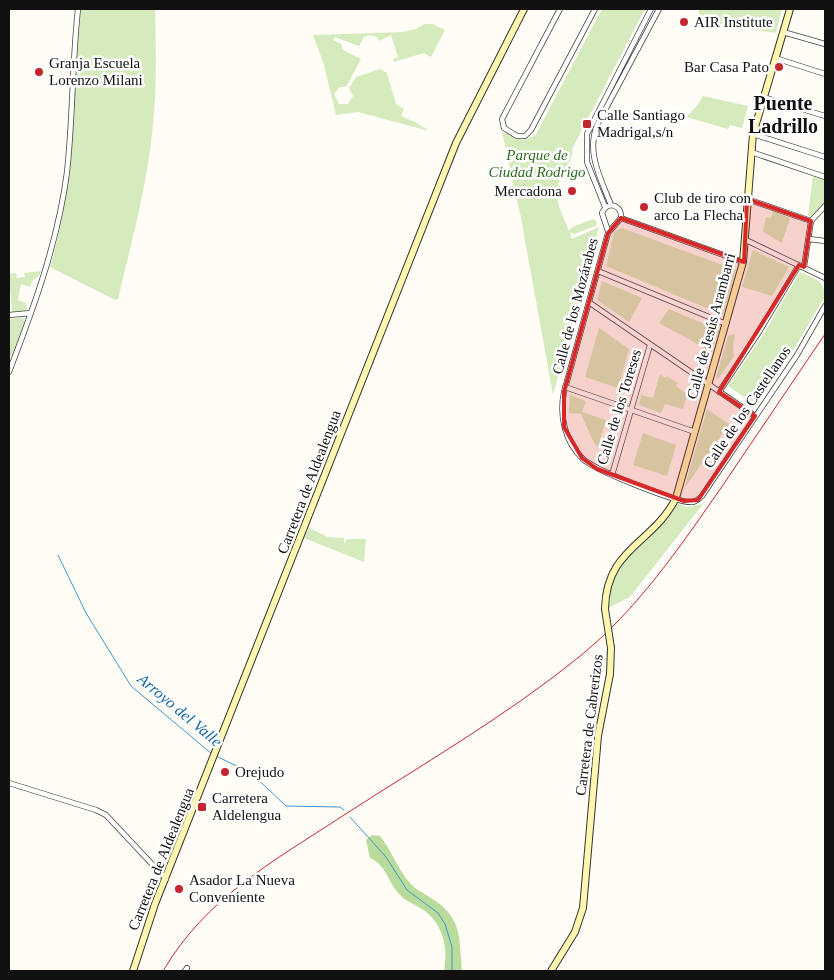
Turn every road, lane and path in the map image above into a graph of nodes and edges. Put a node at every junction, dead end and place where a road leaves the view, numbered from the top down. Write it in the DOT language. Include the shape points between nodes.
graph roads {
  1 [pos="78,9"];
  2 [pos="524,9"];
  3 [pos="560,9"];
  4 [pos="595,9"];
  5 [pos="651,9"];
  6 [pos="659,9"];
  7 [pos="790,10"];
  8 [pos="783,32"];
  9 [pos="825,44"];
  10 [pos="775,58"];
  11 [pos="825,74"];
  12 [pos="763,97"];
  13 [pos="825,116"];
  14 [pos="753,134"];
  15 [pos="750,152"];
  16 [pos="825,156"];
  17 [pos="825,177"];
  18 [pos="748,199"];
  19 [pos="612,205"];
  20 [pos="825,206"];
  21 [pos="605,208"];
  22 [pos="621,218"];
  23 [pos="811,221"];
  24 [pos="604,223"];
  25 [pos="615,225"];
  26 [pos="608,231"];
  27 [pos="809,239"];
  28 [pos="746,240"];
  29 [pos="825,240"];
  30 [pos="743,262"];
  31 [pos="799,265"];
  32 [pos="804,267"];
  33 [pos="598,271"];
  34 [pos="825,278"];
  35 [pos="590,303"];
  36 [pos="825,306"];
  37 [pos="31,313"];
  38 [pos="9,315"];
  39 [pos="726,324"];
  40 [pos="650,345"];
  41 [pos="9,372"];
  42 [pos="708,384"];
  43 [pos="565,387"];
  44 [pos="719,392"];
  45 [pos="631,409"];
  46 [pos="756,416"];
  47 [pos="695,432"];
  48 [pos="612,476"];
  49 [pos="676,498"];
  50 [pos="9,783"];
  51 [pos="166,879"];
  52 [pos="133,971"];
  53 [pos="551,971"];
  1 -- 37 [label="street" via="67,172 52,250"];
  2 -- 51 [label="street, Carretera de Aldealengua" via="461,131"];
  3 -- 4 [label="street" via="503,117 502,126 512,134 521,137 529,134"];
  5 -- 21 [label="street" via="587,134 587,162"];
  6 -- 19 [label="street" via="594,136 594,162"];
  7 -- 8 [label="street, Calle de Jesús Arambarri"];
  8 -- 9 [label="street"];
  8 -- 10 [label="street, Calle de Jesús Arambarri"];
  10 -- 11 [label="street"];
  10 -- 12 [label="street, Calle de Jesús Arambarri"];
  12 -- 13 [label="street"];
  12 -- 14 [label="street, Calle de Jesús Arambarri"];
  14 -- 15 [label="street, Calle de Jesús Arambarri"];
  14 -- 16 [label="street"];
  15 -- 17 [label="street"];
  15 -- 18 [label="street, Calle de Jesús Arambarri"];
  18 -- 23 [label="street"];
  18 -- 28 [label="street, Calle de Jesús Arambarri"];
  19 -- 21 [label="street"];
  19 -- 22 [label="street" via="618,207"];
  20 -- 23 [label="street"];
  21 -- 24 [label="street" via="602,213"];
  22 -- 25 [label="street"];
  22 -- 30 [label="street"];
  23 -- 27 [label="street"];
  24 -- 25 [label="street"];
  24 -- 26 [label="street, Calle de los Mozárabes"];
  25 -- 26 [label="street, Calle de los Mozárabes"];
  26 -- 33 [label="street, Calle de los Mozárabes"];
  27 -- 29 [label="street"];
  27 -- 32 [label="street"];
  28 -- 30 [label="street, Calle de Jesús Arambarri"];
  28 -- 31 [label="street"];
  30 -- 39 [label="street, Calle de Jesús Arambarri"];
  31 -- 32 [label="street"];
  31 -- 44 [label="street"];
  32 -- 34 [label="street"];
  33 -- 35 [label="street, Calle de los Mozárabes"];
  33 -- 39 [label="street"];
  35 -- 40 [label="street"];
  35 -- 43 [label="street, Calle de los Mozárabes"];
  36 -- 46 [label="street, Calle de los Castellanos"];
  37 -- 38 [label="street"];
  37 -- 41 [label="street"];
  39 -- 42 [label="street, Calle de Jesús Arambarri"];
  40 -- 42 [label="street"];
  40 -- 45 [label="street, Calle de los Toreses"];
  42 -- 44 [label="street"];
  42 -- 47 [label="street, Calle de Jesús Arambarri"];
  43 -- 45 [label="street"];
  43 -- 48 [label="street, Calle de los Mozárabes" via="562,412 570,441 582,458 597,470"];
  44 -- 46 [label="street"];
  45 -- 47 [label="street"];
  45 -- 48 [label="street, Calle de los Toreses"];
  46 -- 49 [label="street, Calle de los Castellanos" via="702,496 690,502"];
  47 -- 49 [label="street, Calle de Jesús Arambarri"];
  48 -- 49 [label="street, Calle de los Castellanos"];
  49 -- 53 [label="street, Carretera de Cabrerizos, bridge" via="662,521 631,547 616,566 609,582 605,609 611,648 610,674 598,736 583,908 575,932"];
  50 -- 51 [label="street" via="101,812"];
  51 -- 52 [label="street, Carretera de Aldealengua"];
}
